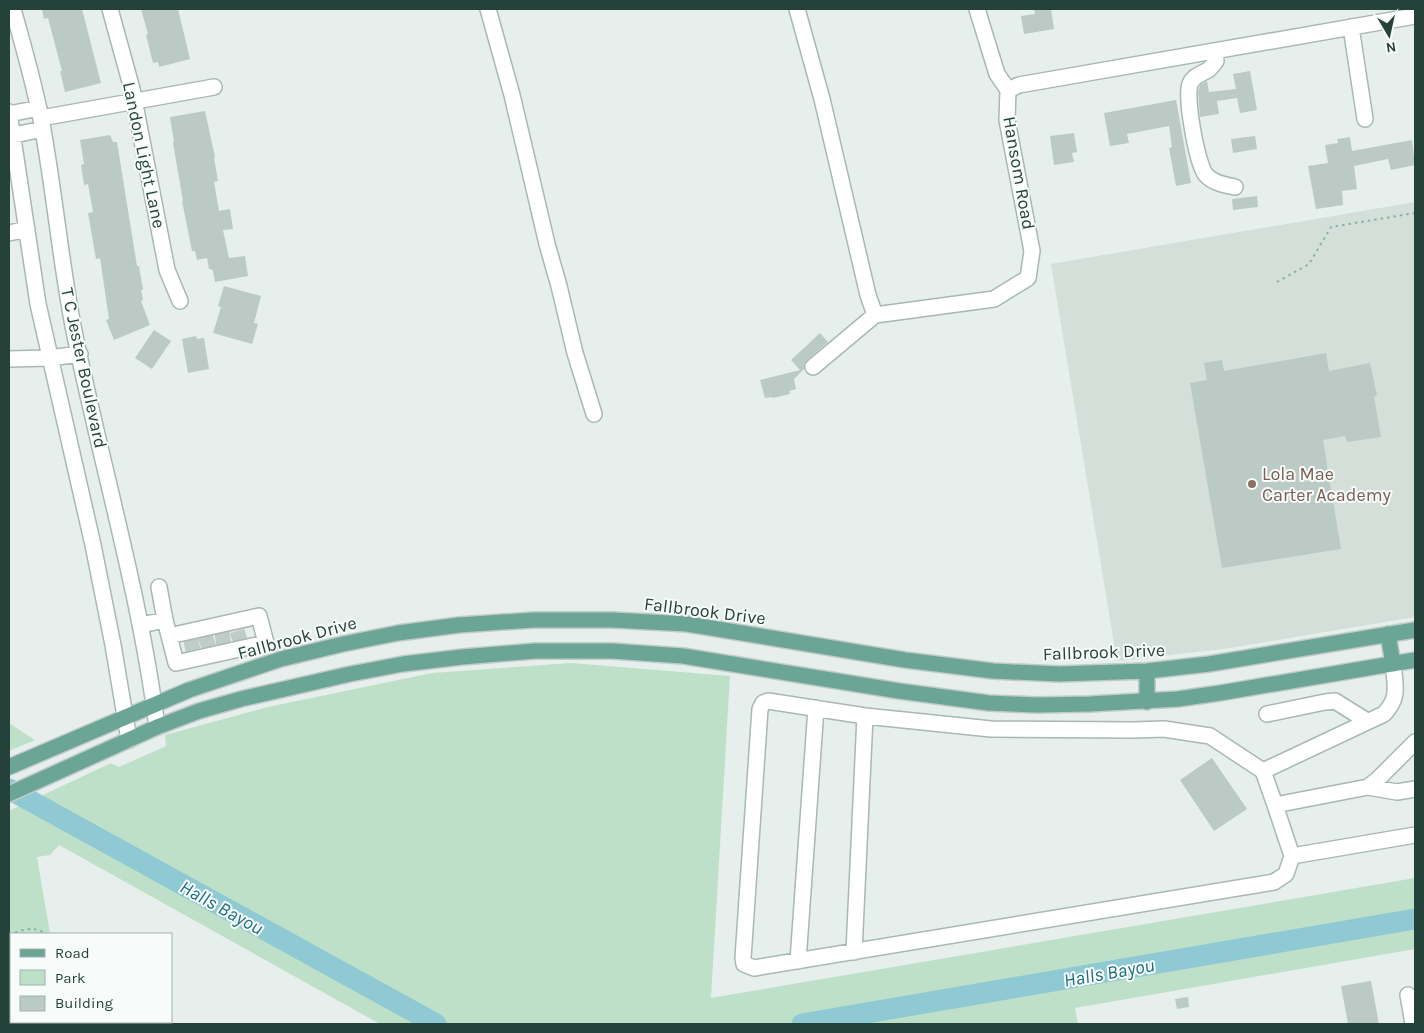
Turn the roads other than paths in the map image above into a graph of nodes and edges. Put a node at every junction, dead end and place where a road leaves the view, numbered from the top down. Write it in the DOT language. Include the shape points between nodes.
graph roads {
  1 [pos="13,9"];
  2 [pos="110,9"];
  3 [pos="488,9"];
  4 [pos="798,9"];
  5 [pos="977,9"];
  6 [pos="1415,16"];
  7 [pos="1351,27"];
  8 [pos="1215,51"];
  9 [pos="214,86"];
  10 [pos="1014,87"];
  11 [pos="134,100"];
  12 [pos="9,114"];
  13 [pos="41,118"];
  14 [pos="1365,119"];
  15 [pos="11,135"];
  16 [pos="1234,187"];
  17 [pos="27,229"];
  18 [pos="9,233"];
  19 [pos="180,301"];
  20 [pos="874,315"];
  21 [pos="80,354"];
  22 [pos="49,358"];
  23 [pos="9,359"];
  24 [pos="813,367"];
  25 [pos="594,414"];
  26 [pos="159,587"];
  27 [pos="165,620"];
  28 [pos="141,625"];
  29 [pos="1415,630"];
  30 [pos="1388,634"];
  31 [pos="169,636"];
  32 [pos="232,639"];
  33 [pos="199,643"];
  34 [pos="1415,660"];
  35 [pos="1392,664"];
  36 [pos="246,670"];
  37 [pos="1147,671"];
  38 [pos="1147,702"];
  39 [pos="154,704"];
  40 [pos="816,708"];
  41 [pos="1267,714"];
  42 [pos="865,716"];
  43 [pos="125,717"];
  44 [pos="1367,721"];
  45 [pos="157,727"];
  46 [pos="129,740"];
  47 [pos="1415,742"];
  48 [pos="9,767"];
  49 [pos="1263,771"];
  50 [pos="1368,787"];
  51 [pos="1415,789"];
  52 [pos="9,794"];
  53 [pos="1275,804"];
  54 [pos="1415,835"];
  55 [pos="1292,856"];
  56 [pos="854,952"];
  57 [pos="798,961"];
  58 [pos="1408,996"];
  59 [pos="1413,1024"];
  1 -- 13 [label="street, T C Jester Boulevard"];
  2 -- 11 [label="street, Landon Light Lane"];
  3 -- 25 [label="street" via="575,354"];
  4 -- 20 [label="street"];
  5 -- 10 [label="street" via="998,74"];
  6 -- 7 [label="street"];
  7 -- 8 [label="street"];
  7 -- 14 [label="street"];
  8 -- 10 [label="street"];
  8 -- 16 [label="street" via="1216,62 1191,82 1189,105 1201,166 1206,176"];
  9 -- 11 [label="street"];
  10 -- 20 [label="street, Hansom Road" via="1007,120 1032,251 1028,278 994,299"];
  11 -- 13 [label="street"];
  11 -- 19 [label="street, Landon Light Lane" via="167,270"];
  12 -- 13 [label="street"];
  12 -- 15 [label="street, T C Jester Boulevard"];
  13 -- 15 [label="street"];
  13 -- 21 [label="street, T C Jester Boulevard" via="67,297"];
  15 -- 17 [label="street, T C Jester Boulevard"];
  17 -- 18 [label="street"];
  17 -- 22 [label="street, T C Jester Boulevard"];
  20 -- 24 [label="street"];
  21 -- 22 [label="street"];
  21 -- 28 [label="street, T C Jester Boulevard"];
  22 -- 23 [label="street"];
  22 -- 43 [label="street, T C Jester Boulevard" via="93,545"];
  26 -- 27 [label="street"];
  27 -- 28 [label="street"];
  27 -- 31 [label="street"];
  28 -- 39 [label="street, T C Jester Boulevard"];
  29 -- 30 [label="main road, Fallbrook Drive"];
  30 -- 35 [label="main road"];
  30 -- 37 [label="main road, Fallbrook Drive"];
  31 -- 33 [label="street"];
  31 -- 33 [label="street" via="176,663"];
  32 -- 33 [label="street"];
  32 -- 33 [label="street"];
  32 -- 36 [label="street"];
  34 -- 35 [label="main road"];
  35 -- 38 [label="main road"];
  35 -- 44 [label="street" via="1396,696 1384,714"];
  36 -- 37 [label="main road, Fallbrook Drive" via="398,633 534,620 613,620 686,624 993,671 1059,674"];
  36 -- 39 [label="main road, Fallbrook Drive"];
  37 -- 38 [label="main road"];
  38 -- 45 [label="main road" via="989,703 683,656 612,651 535,651 433,660 350,674 241,699"];
  39 -- 43 [label="main road, Fallbrook Drive"];
  39 -- 45 [label="street, T C Jester Boulevard"];
  40 -- 42 [label="street"];
  40 -- 57 [label="street"];
  40 -- 57 [label="street" via="768,701 760,709 759,719 744,964 754,968"];
  41 -- 44 [label="street" via="1335,701"];
  42 -- 49 [label="street" via="991,729 1164,729 1210,736"];
  42 -- 56 [label="street"];
  43 -- 46 [label="street, T C Jester Boulevard"];
  43 -- 48 [label="main road, Fallbrook Drive"];
  44 -- 49 [label="street"];
  45 -- 46 [label="main road"];
  46 -- 52 [label="main road"];
  47 -- 50 [label="street"];
  49 -- 53 [label="street"];
  50 -- 51 [label="street" via="1397,792"];
  50 -- 53 [label="street"];
  53 -- 55 [label="street"];
  54 -- 55 [label="street"];
  55 -- 56 [label="street" via="1286,874 1274,882"];
  56 -- 57 [label="street"];
  58 -- 59 [label="street"];
}
